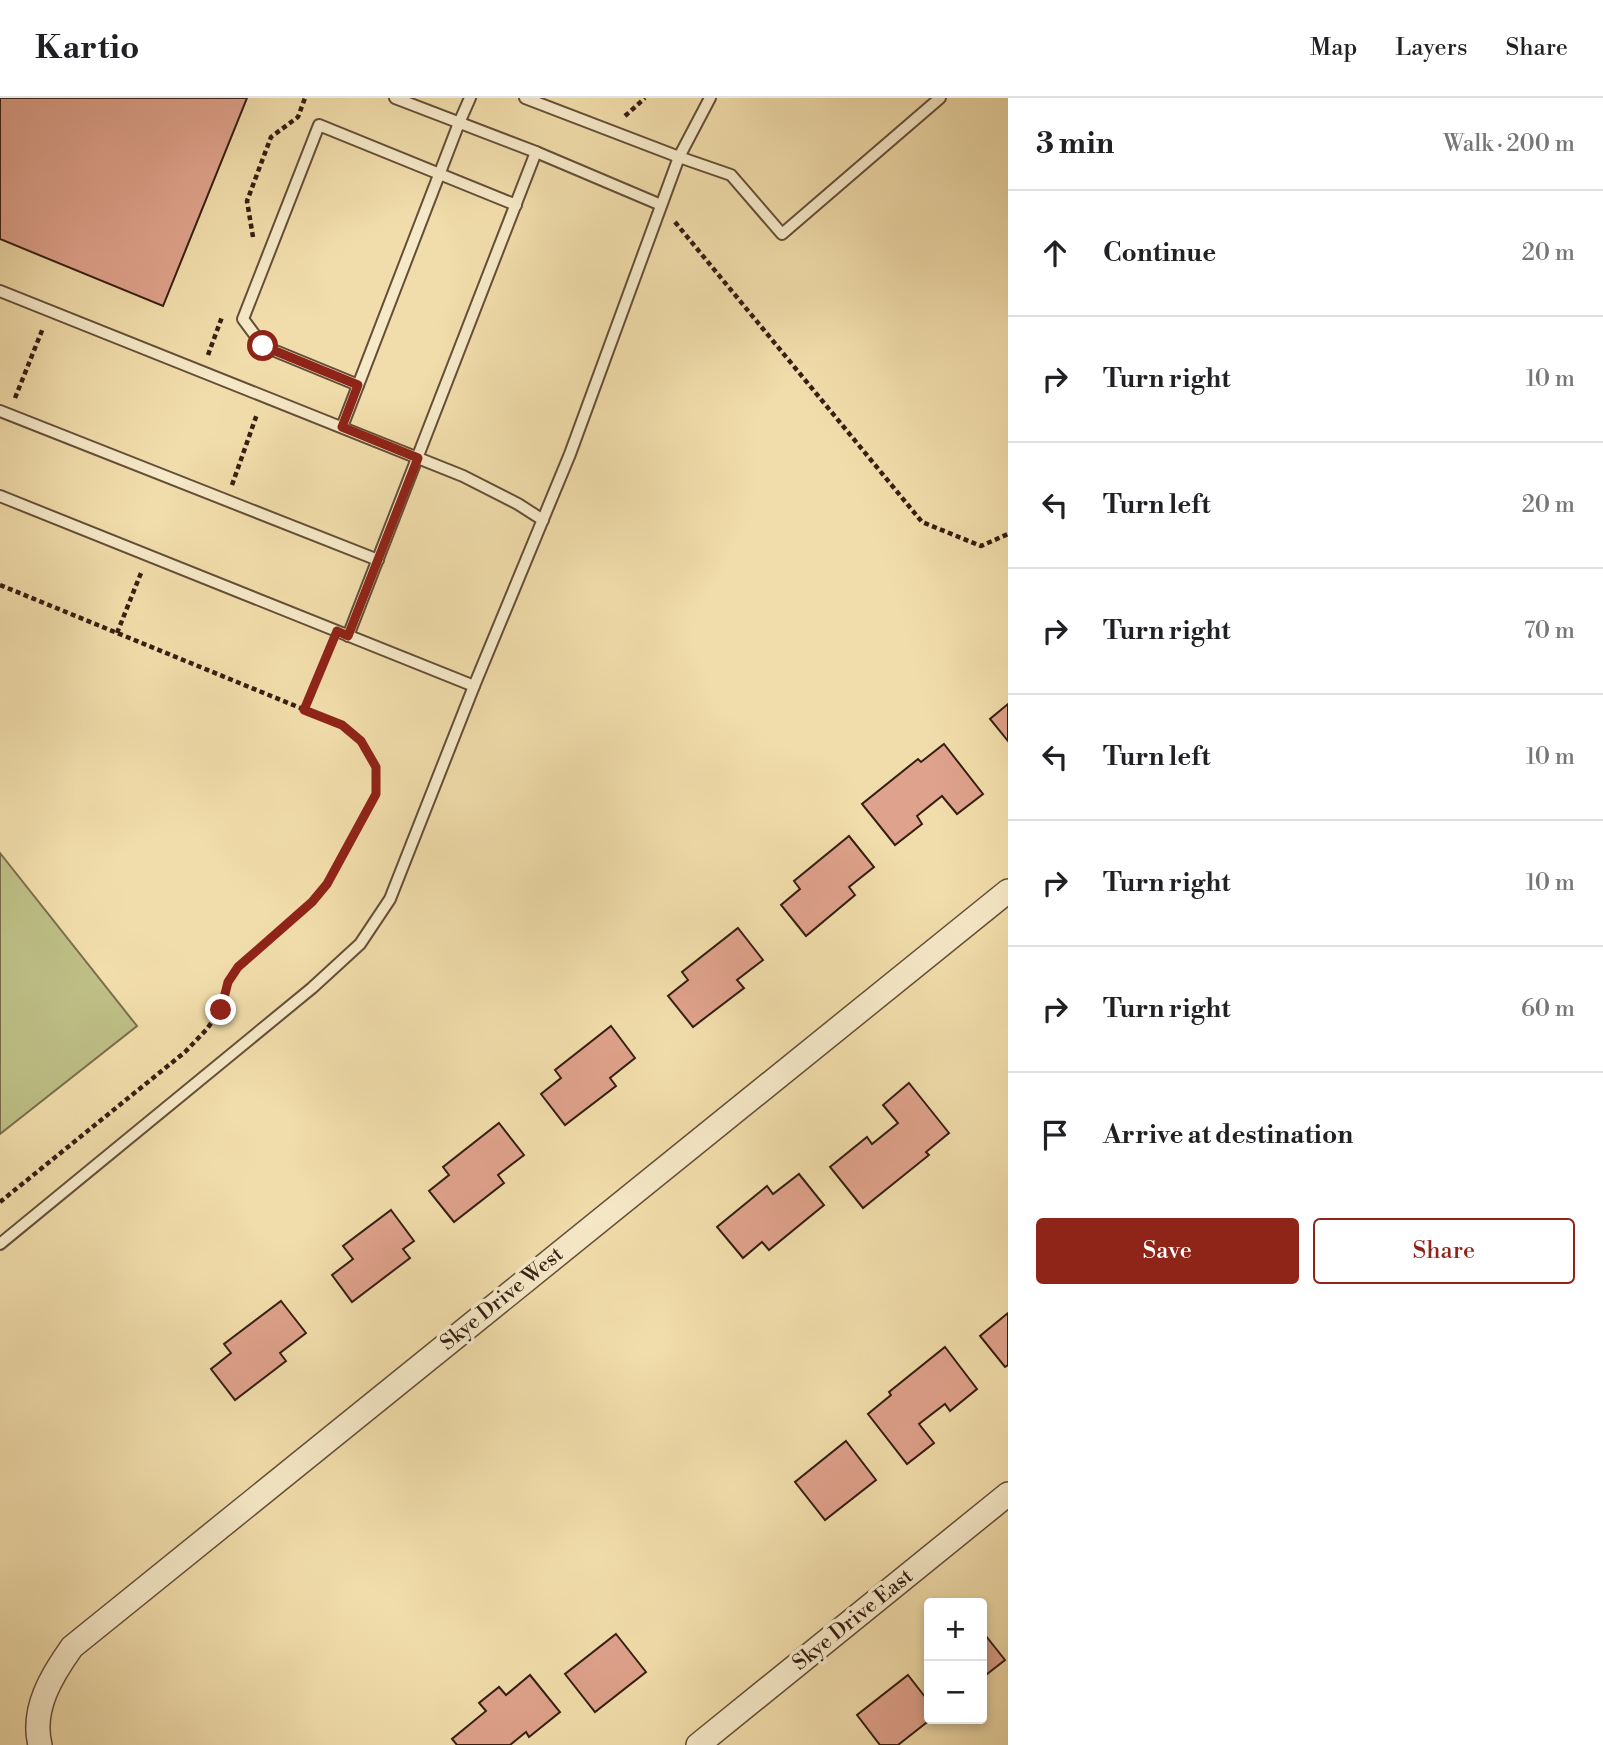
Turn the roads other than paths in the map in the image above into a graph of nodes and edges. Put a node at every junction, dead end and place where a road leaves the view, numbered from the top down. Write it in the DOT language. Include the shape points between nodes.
graph roads {
  1 [pos="395,98"];
  2 [pos="471,98"];
  3 [pos="525,98"];
  4 [pos="710,98"];
  5 [pos="940,98"];
  6 [pos="459,123"];
  7 [pos="536,152"];
  8 [pos="679,158"];
  9 [pos="439,173"];
  10 [pos="516,205"];
  11 [pos="661,205"];
  12 [pos="0,291"];
  13 [pos="358,385"];
  14 [pos="5,413"];
  15 [pos="342,427"];
  16 [pos="418,458"];
  17 [pos="0,496"];
  18 [pos="542,520"];
  19 [pos="378,560"];
  20 [pos="348,636"];
  21 [pos="474,686"];
  22 [pos="1008,891"];
  23 [pos="0,1244"];
  24 [pos="1008,1494"];
  25 [pos="39,1740"];
  26 [pos="698,1745"];
  1 -- 6 [label="lane"];
  2 -- 6 [label="lane"];
  3 -- 8 [label="lane"];
  4 -- 8 [label="lane"];
  5 -- 8 [label="lane" via="782,234 731,175"];
  6 -- 7 [label="lane"];
  6 -- 9 [label="lane"];
  7 -- 10 [label="lane"];
  7 -- 11 [label="lane"];
  8 -- 11 [label="lane"];
  9 -- 10 [label="lane"];
  9 -- 13 [label="lane"];
  9 -- 13 [label="lane" via="319,125 243,319 263,346"];
  10 -- 16 [label="lane"];
  11 -- 18 [label="lane"];
  12 -- 15 [label="lane"];
  13 -- 15 [label="lane"];
  14 -- 19 [label="lane"];
  15 -- 16 [label="lane"];
  16 -- 18 [label="lane" via="463,476"];
  16 -- 19 [label="lane"];
  17 -- 20 [label="lane"];
  18 -- 21 [label="lane"];
  19 -- 20 [label="lane"];
  20 -- 21 [label="lane"];
  21 -- 23 [label="lane" via="390,900 360,944"];
  22 -- 25 [label="street, Skye Drive West" via="72,1647 54,1673 40,1707"];
  24 -- 26 [label="street, Skye Drive East"];
}
